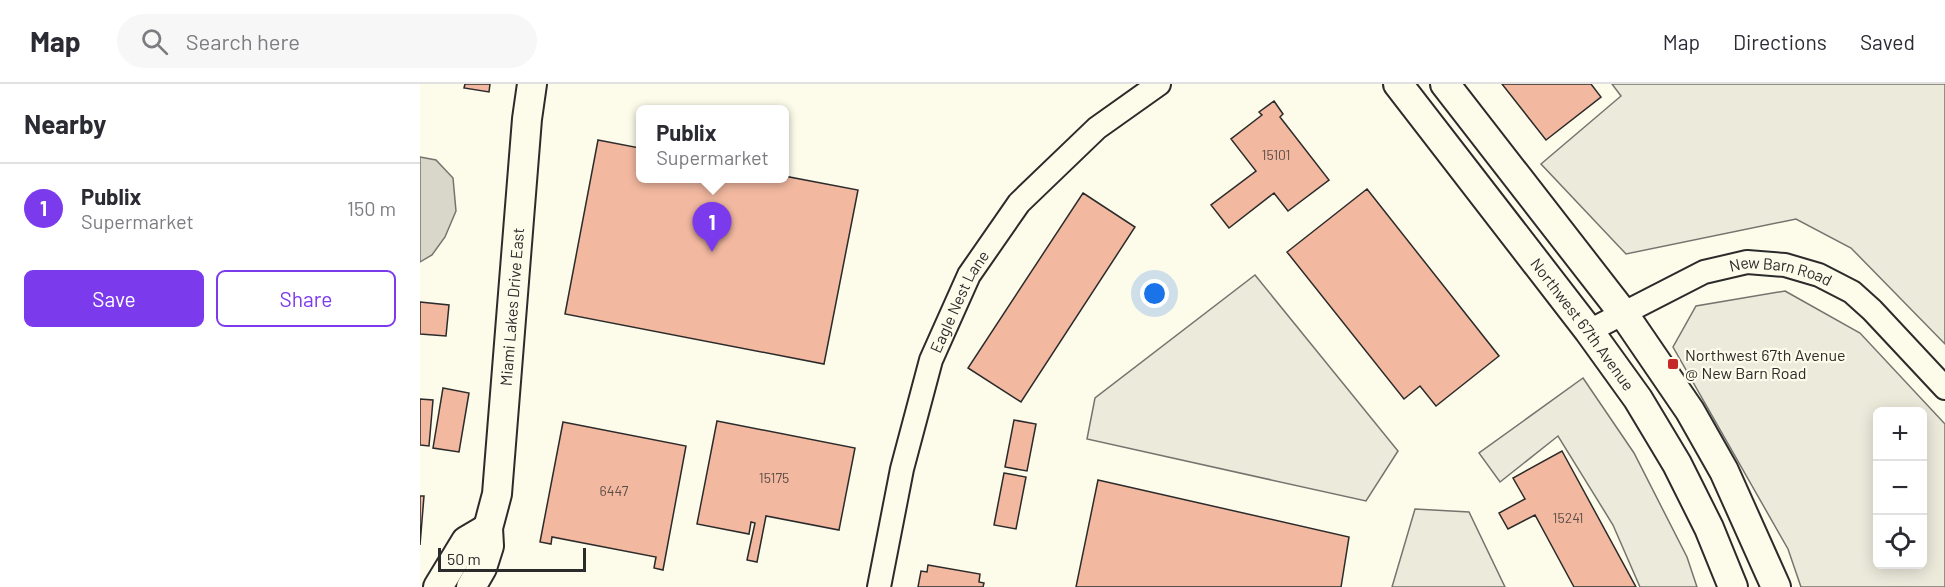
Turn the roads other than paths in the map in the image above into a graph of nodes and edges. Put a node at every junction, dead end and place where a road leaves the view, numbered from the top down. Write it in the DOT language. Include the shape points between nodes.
graph roads {
  1 [pos="532,84"];
  2 [pos="1159,84"];
  3 [pos="1398,84"];
  4 [pos="1445,84"];
  5 [pos="1623,313"];
  6 [pos="1589,331"];
  7 [pos="1945,388"];
  8 [pos="488,528"];
  9 [pos="438,587"];
  10 [pos="471,587"];
  11 [pos="879,587"];
  12 [pos="1733,587"];
  13 [pos="1776,587"];
  1 -- 8 [label="main road, Miami Lakes Drive East" via="497,494"];
  2 -- 11 [label="street, Eagle Nest Lane" via="1097,128 1019,203 969,275 931,360 902,469"];
  3 -- 6 [label="main road, Northwest 67th Avenue"];
  4 -- 5 [label="main road"];
  5 -- 6 [label="street, New Barn Road"];
  5 -- 7 [label="street, New Barn Road" via="1693,276 1734,264 1757,261 1803,269 1852,292"];
  5 -- 13 [label="main road" via="1690,411 1724,471"];
  6 -- 12 [label="main road, Northwest 67th Avenue" via="1638,399 1677,464"];
  8 -- 9 [label="main road" via="466,542"];
  8 -- 10 [label="main road, Miami Lakes Drive East" via="489,546"];
}
